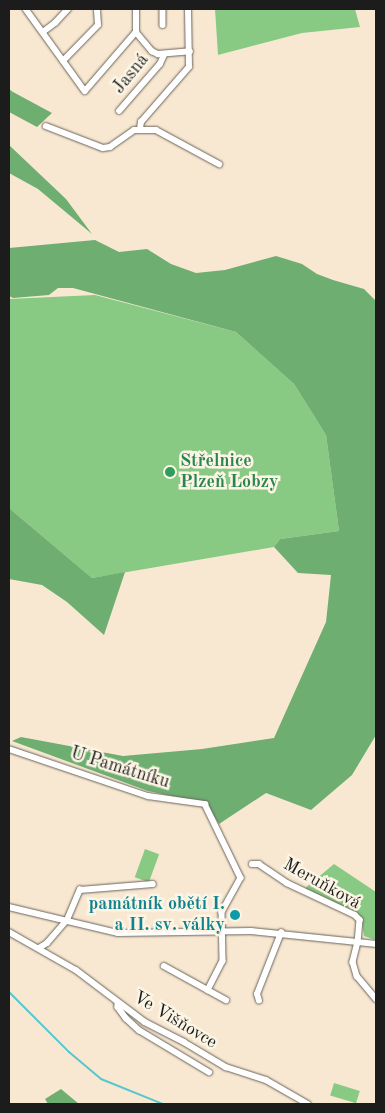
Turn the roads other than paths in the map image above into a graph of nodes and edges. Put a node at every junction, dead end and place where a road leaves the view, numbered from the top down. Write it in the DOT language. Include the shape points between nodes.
graph roads {
  1 [pos="26,9"];
  2 [pos="68,9"];
  3 [pos="97,9"];
  4 [pos="136,9"];
  5 [pos="163,9"];
  6 [pos="188,9"];
  7 [pos="163,25"];
  8 [pos="43,32"];
  9 [pos="136,32"];
  10 [pos="190,51"];
  11 [pos="164,55"];
  12 [pos="63,61"];
  13 [pos="119,111"];
  14 [pos="46,126"];
  15 [pos="140,129"];
  16 [pos="219,164"];
  17 [pos="9,749"];
  18 [pos="252,864"];
  19 [pos="153,884"];
  20 [pos="9,907"];
  21 [pos="67,920"];
  22 [pos="221,931"];
  23 [pos="9,932"];
  24 [pos="281,933"];
  25 [pos="358,942"];
  26 [pos="376,944"];
  27 [pos="39,948"];
  28 [pos="164,966"];
  29 [pos="208,990"];
  30 [pos="376,999"];
  31 [pos="226,1000"];
  32 [pos="259,1001"];
  33 [pos="118,1004"];
  34 [pos="209,1072"];
  35 [pos="308,1104"];
  1 -- 8 [label="street"];
  2 -- 8 [label="street"];
  3 -- 12 [label="street" via="98,25"];
  4 -- 9 [label="street"];
  5 -- 7 [label="street"];
  6 -- 10 [label="street"];
  8 -- 12 [label="street"];
  9 -- 11 [label="street" via="152,51"];
  9 -- 12 [label="street" via="85,92"];
  10 -- 11 [label="street"];
  10 -- 15 [label="street" via="189,67 141,122"];
  11 -- 13 [label="street, Jasná" via="160,64"];
  14 -- 15 [label="street" via="103,148"];
  15 -- 16 [label="street" via="163,133"];
  17 -- 22 [label="street, U Památníku" via="148,796 205,804 241,878 222,912"];
  18 -- 25 [label="street, Meruňková" via="259,864 317,899 355,915 360,920"];
  19 -- 21 [label="street" via="80,890"];
  20 -- 21 [label="street"];
  21 -- 22 [label="street" via="118,933"];
  21 -- 27 [label="street" via="47,944"];
  22 -- 24 [label="street"];
  22 -- 29 [label="street" via="223,961"];
  23 -- 27 [label="street, Ve Višňovce"];
  24 -- 25 [label="street"];
  24 -- 32 [label="street" via="257,994"];
  25 -- 26 [label="street"];
  25 -- 30 [label="street" via="353,962 357,976"];
  27 -- 33 [label="street, Ve Višňovce" via="76,970"];
  28 -- 29 [label="street"];
  29 -- 31 [label="street"];
  33 -- 34 [label="street" via="126,1018 139,1030"];
  33 -- 35 [label="street, Ve Višňovce" via="218,1063 266,1080"];
}
